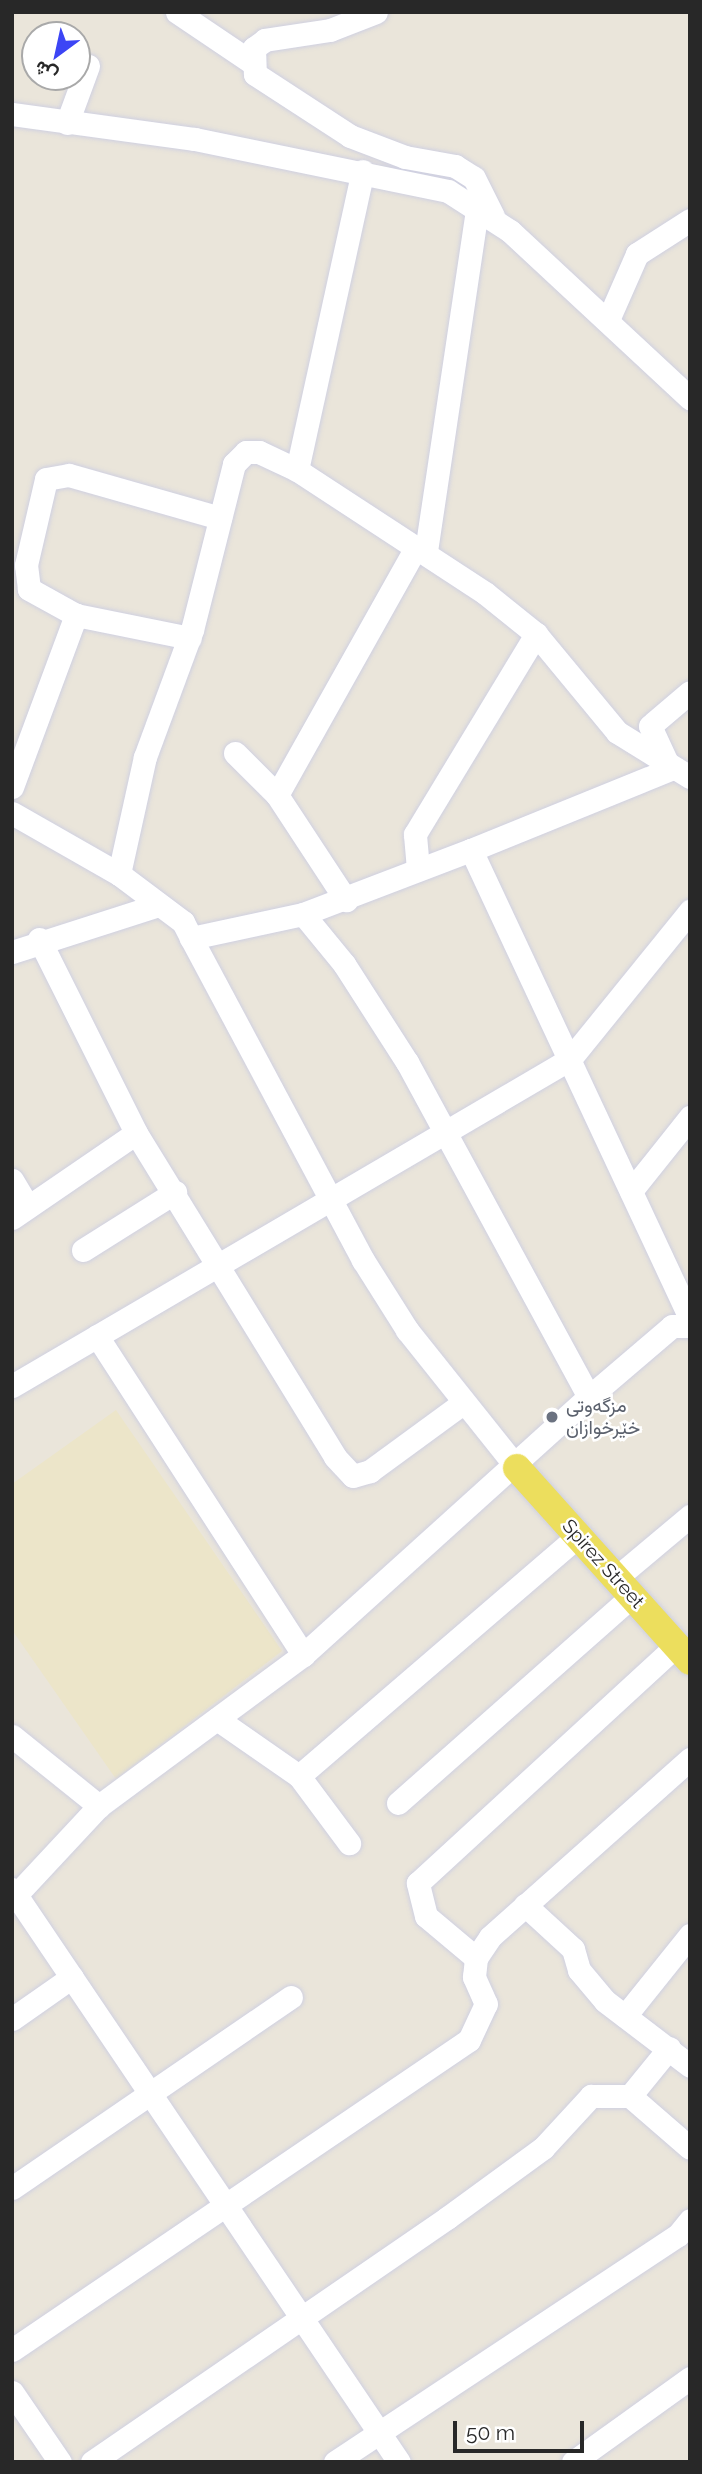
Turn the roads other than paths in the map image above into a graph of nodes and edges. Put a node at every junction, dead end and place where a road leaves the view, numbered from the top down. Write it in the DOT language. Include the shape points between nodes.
graph roads {
  1 [pos="177,12"];
  2 [pos="376,12"];
  3 [pos="251,62"];
  4 [pos="79,91"];
  5 [pos="12,114"];
  6 [pos="67,123"];
  7 [pos="363,171"];
  8 [pos="478,205"];
  9 [pos="690,220"];
  10 [pos="495,223"];
  11 [pos="608,320"];
  12 [pos="690,398"];
  13 [pos="297,470"];
  14 [pos="220,517"];
  15 [pos="421,549"];
  16 [pos="76,615"];
  17 [pos="536,634"];
  18 [pos="190,638"];
  19 [pos="690,692"];
  20 [pos="235,753"];
  21 [pos="680,773"];
  22 [pos="12,786"];
  23 [pos="277,795"];
  24 [pos="12,813"];
  25 [pos="471,849"];
  26 [pos="418,869"];
  27 [pos="119,874"];
  28 [pos="346,900"];
  29 [pos="158,905"];
  30 [pos="690,911"];
  31 [pos="303,914"];
  32 [pos="191,938"];
  33 [pos="39,939"];
  34 [pos="12,952"];
  35 [pos="570,1059"];
  36 [pos="690,1116"];
  37 [pos="442,1130"];
  38 [pos="135,1133"];
  39 [pos="12,1180"];
  40 [pos="631,1191"];
  41 [pos="175,1192"];
  42 [pos="330,1197"];
  43 [pos="20,1213"];
  44 [pos="83,1250"];
  45 [pos="217,1262"];
  46 [pos="684,1324"];
  47 [pos="97,1336"];
  48 [pos="690,1346"];
  49 [pos="12,1386"];
  50 [pos="589,1397"];
  51 [pos="463,1403"];
  52 [pos="517,1468"];
  53 [pos="690,1516"];
  54 [pos="578,1536"];
  55 [pos="624,1587"];
  56 [pos="683,1653"];
  57 [pos="303,1655"];
  58 [pos="217,1719"];
  59 [pos="12,1736"];
  60 [pos="690,1759"];
  61 [pos="299,1776"];
  62 [pos="398,1802"];
  63 [pos="99,1806"];
  64 [pos="349,1843"];
  65 [pos="14,1892"];
  66 [pos="525,1905"];
  67 [pos="690,1935"];
  68 [pos="476,1958"];
  69 [pos="72,1977"];
  70 [pos="291,1997"];
  71 [pos="625,2016"];
  72 [pos="12,2019"];
  73 [pos="668,2048"];
  74 [pos="690,2066"];
  75 [pos="149,2092"];
  76 [pos="630,2096"];
  77 [pos="690,2148"];
  78 [pos="12,2188"];
  79 [pos="224,2203"];
  80 [pos="690,2220"];
  81 [pos="302,2317"];
  82 [pos="12,2350"];
  83 [pos="690,2378"];
  84 [pos="12,2392"];
  85 [pos="381,2435"];
  86 [pos="60,2462"];
  87 [pos="92,2462"];
  88 [pos="335,2462"];
  89 [pos="399,2462"];
  90 [pos="573,2462"];
  1 -- 3 [label="street"];
  2 -- 3 [label="street" via="330,30 265,40 254,48"];
  3 -- 10 [label="street" via="255,74 350,136 405,158 456,166 474,178"];
  4 -- 6 [label="street"];
  5 -- 6 [label="street"];
  6 -- 7 [label="street"];
  7 -- 8 [label="street"];
  7 -- 13 [label="street"];
  8 -- 10 [label="street"];
  8 -- 15 [label="street"];
  9 -- 11 [label="street" via="637,254"];
  10 -- 11 [label="street"];
  11 -- 12 [label="street"];
  13 -- 14 [label="street" via="259,452 246,452 234,464"];
  13 -- 15 [label="street"];
  14 -- 16 [label="street" via="53,474 42,488 27,579 40,598"];
  14 -- 18 [label="street"];
  15 -- 17 [label="street"];
  15 -- 23 [label="street"];
  16 -- 18 [label="street"];
  16 -- 22 [label="street"];
  17 -- 21 [label="street" via="617,732"];
  17 -- 26 [label="street" via="415,834"];
  18 -- 27 [label="street" via="145,757"];
  19 -- 21 [label="street" via="650,726"];
  20 -- 23 [label="street"];
  21 -- 25 [label="street"];
  23 -- 28 [label="street"];
  24 -- 27 [label="street"];
  25 -- 26 [label="street"];
  25 -- 35 [label="street"];
  26 -- 28 [label="street"];
  27 -- 29 [label="street"];
  28 -- 31 [label="street"];
  29 -- 32 [label="street" via="183,922"];
  29 -- 33 [label="street"];
  30 -- 35 [label="street"];
  31 -- 32 [label="street"];
  31 -- 37 [label="street" via="351,975"];
  32 -- 42 [label="street"];
  33 -- 34 [label="street"];
  33 -- 38 [label="street"];
  35 -- 37 [label="street"];
  35 -- 40 [label="street"];
  36 -- 40 [label="street"];
  37 -- 42 [label="street"];
  37 -- 50 [label="street"];
  38 -- 41 [label="street"];
  38 -- 43 [label="street"];
  39 -- 43 [label="street"];
  40 -- 46 [label="street"];
  41 -- 44 [label="street"];
  41 -- 45 [label="street"];
  42 -- 45 [label="street"];
  42 -- 51 [label="street" via="407,1330"];
  45 -- 47 [label="street"];
  45 -- 51 [label="street" via="335,1457 353,1476 370,1471"];
  46 -- 48 [label="street"];
  46 -- 50 [label="street"];
  47 -- 49 [label="street"];
  47 -- 57 [label="street"];
  50 -- 52 [label="street"];
  51 -- 52 [label="street"];
  52 -- 54 [label="main road, Spirez Street"];
  52 -- 57 [label="street"];
  53 -- 55 [label="street"];
  54 -- 55 [label="main road, Spirez Street"];
  54 -- 61 [label="street"];
  55 -- 56 [label="main road, Spirez Street"];
  55 -- 62 [label="street"];
  56 -- 68 [label="street" via="418,1883 426,1916"];
  57 -- 58 [label="street"];
  58 -- 61 [label="street"];
  58 -- 63 [label="street"];
  59 -- 63 [label="street"];
  60 -- 66 [label="street"];
  61 -- 64 [label="street"];
  63 -- 65 [label="street"];
  65 -- 69 [label="street"];
  66 -- 68 [label="street"];
  66 -- 71 [label="street" via="573,1949 586,1979"];
  67 -- 71 [label="street"];
  68 -- 79 [label="street" via="474,1978 486,2004 469,2040"];
  69 -- 72 [label="street"];
  69 -- 75 [label="street"];
  70 -- 75 [label="street"];
  71 -- 73 [label="street"];
  73 -- 74 [label="street"];
  73 -- 76 [label="street"];
  75 -- 78 [label="street"];
  75 -- 79 [label="street"];
  76 -- 77 [label="street"];
  76 -- 81 [label="street" via="591,2096 543,2148"];
  79 -- 81 [label="street"];
  79 -- 82 [label="street"];
  80 -- 85 [label="street" via="678,2235 552,2313"];
  81 -- 85 [label="street"];
  81 -- 87 [label="street"];
  83 -- 90 [label="street"];
  84 -- 86 [label="street"];
  85 -- 88 [label="street"];
  85 -- 89 [label="street"];
}
